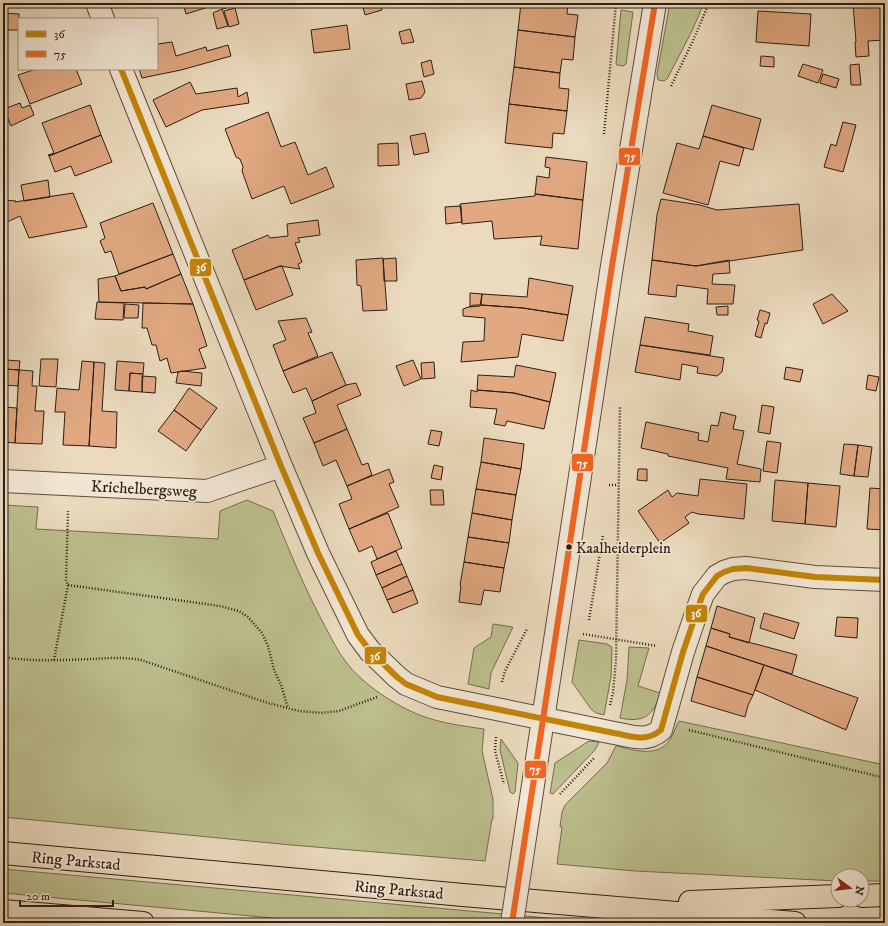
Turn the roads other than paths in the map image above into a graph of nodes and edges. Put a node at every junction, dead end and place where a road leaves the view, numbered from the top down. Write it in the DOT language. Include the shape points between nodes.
graph roads {
  1 [pos="98,3"];
  2 [pos="655,3"];
  3 [pos="103,18"];
  4 [pos="121,70"];
  5 [pos="281,466"];
  6 [pos="3,481"];
  7 [pos="885,580"];
  8 [pos="543,718"];
  9 [pos="3,853"];
  10 [pos="885,895"];
  11 [pos="830,896"];
  12 [pos="870,896"];
  13 [pos="595,906"];
  14 [pos="3,910"];
  15 [pos="143,923"];
  16 [pos="512,923"];
  17 [pos="795,923"];
  1 -- 3 [label="street"];
  2 -- 8 [label="street"];
  4 -- 5 [label="street"];
  5 -- 6 [label="street, Krichelbergsweg" via="207,491"];
  5 -- 8 [label="street" via="318,553 358,635 370,651 397,677 420,691 437,697"];
  7 -- 8 [label="street" via="815,577 746,568 724,572 717,576 704,594 682,652 661,730 656,735 644,738"];
  8 -- 16 [label="street, bridge"];
  9 -- 13 [label="highway, Ring Parkstad"];
  10 -- 12 [label="highway"];
  11 -- 13 [label="highway"];
  13 -- 17 [label="highway, Ring Parkstad"];
  14 -- 15 [label="highway"];
}
